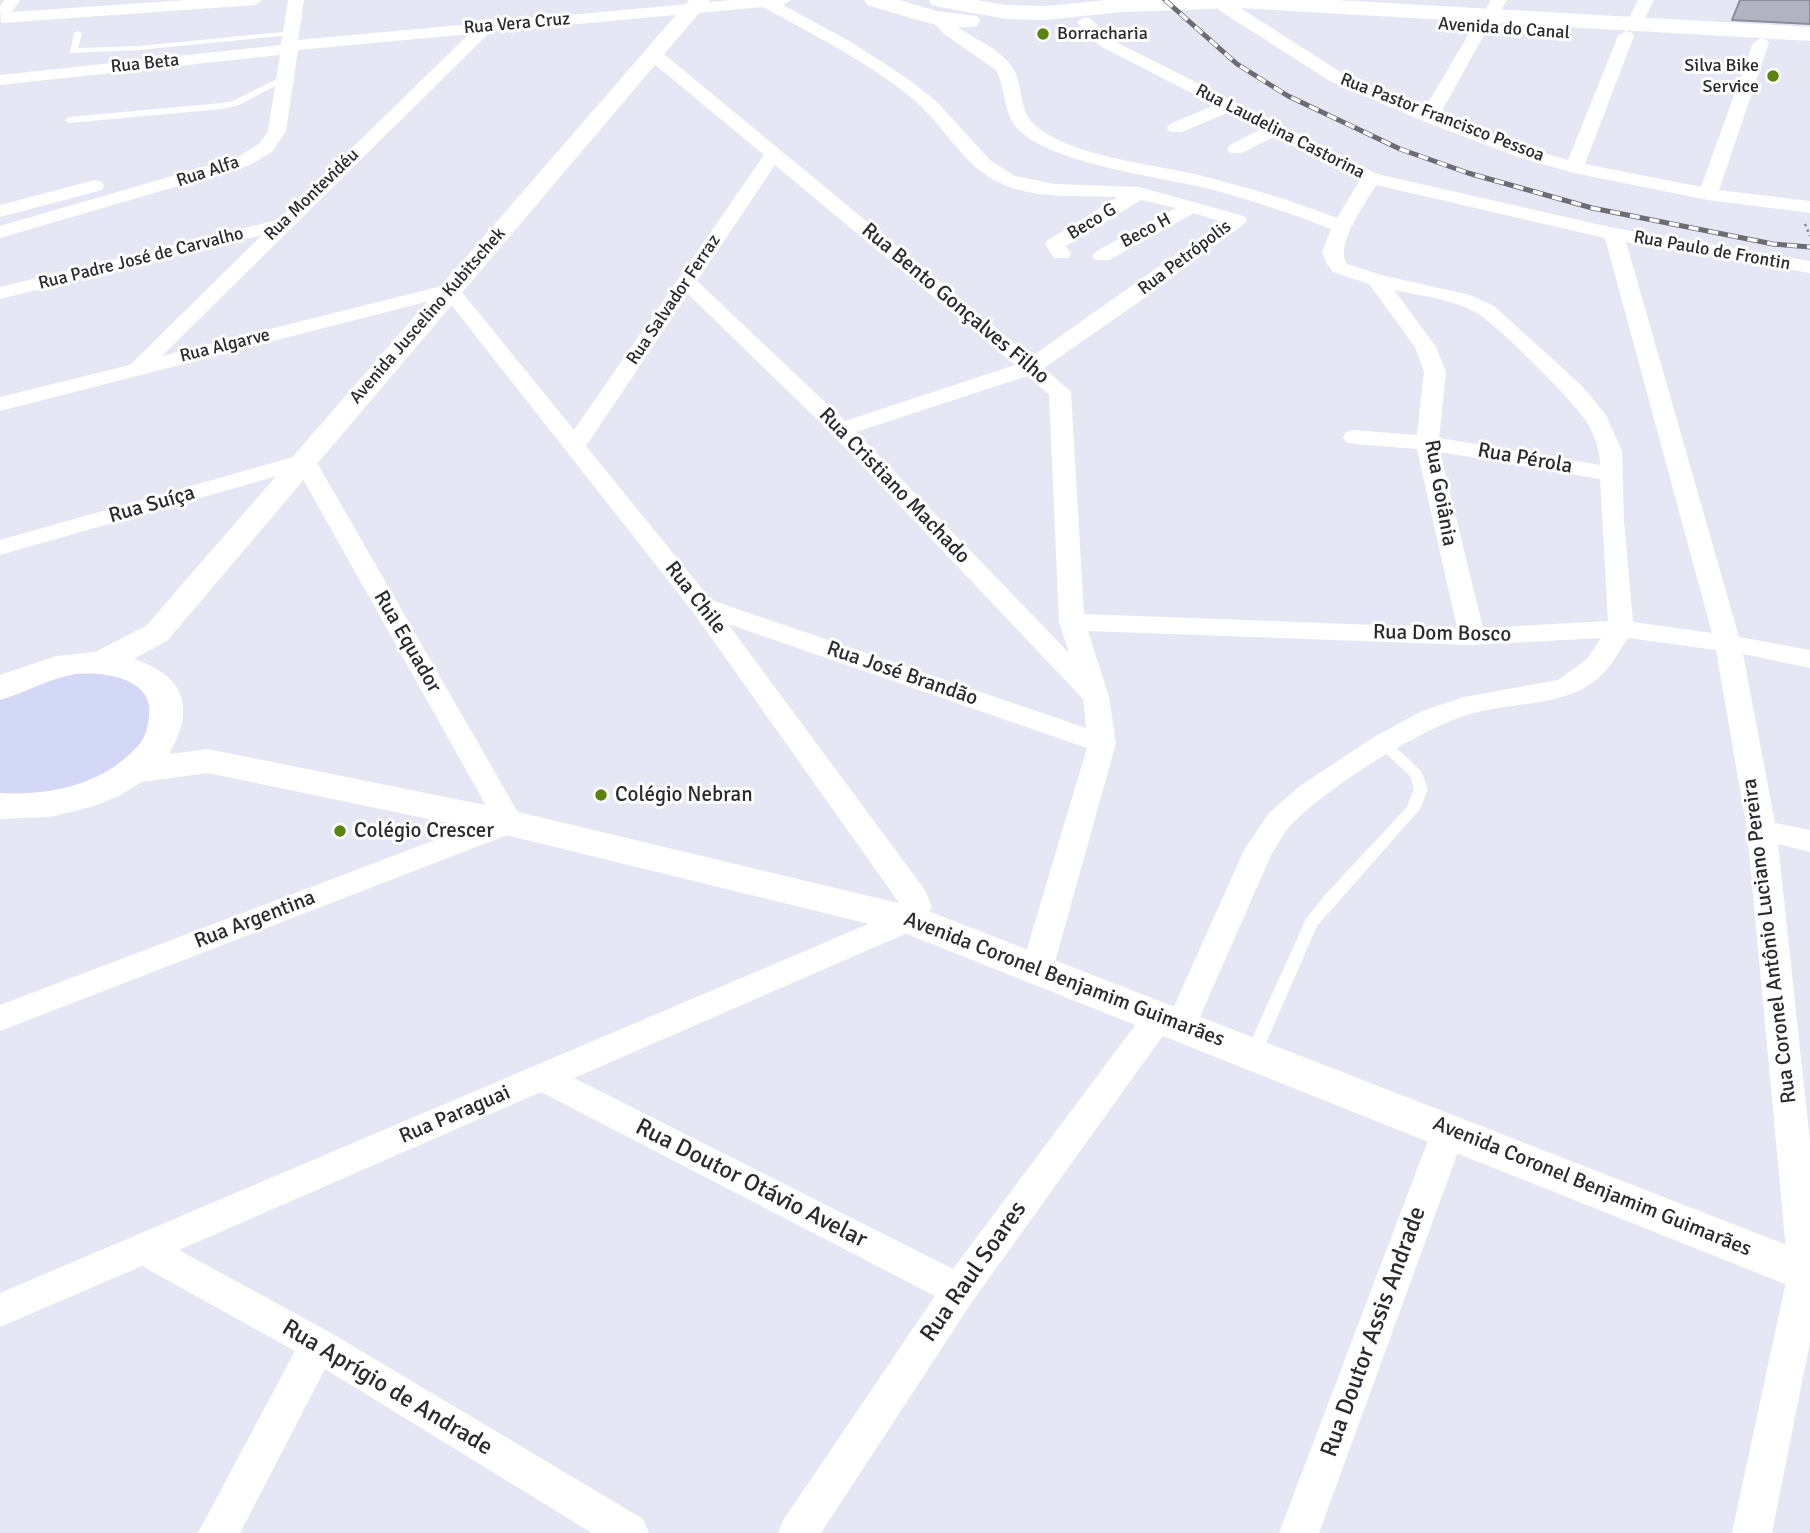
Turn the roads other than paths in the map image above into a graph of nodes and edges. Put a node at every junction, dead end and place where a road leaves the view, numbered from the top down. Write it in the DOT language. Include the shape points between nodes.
graph roads {
  1 [pos="12,0"];
  2 [pos="256,0"];
  3 [pos="296,0"];
  4 [pos="786,0"];
  5 [pos="875,0"];
  6 [pos="1646,0"];
  7 [pos="766,2"];
  8 [pos="696,4"];
  9 [pos="1216,4"];
  10 [pos="1358,4"];
  11 [pos="1123,6"];
  12 [pos="938,9"];
  13 [pos="1490,14"];
  14 [pos="1086,22"];
  15 [pos="487,26"];
  16 [pos="1630,30"];
  17 [pos="78,33"];
  18 [pos="1810,34"];
  19 [pos="291,43"];
  20 [pos="1761,43"];
  21 [pos="1810,46"];
  22 [pos="653,54"];
  23 [pos="286,78"];
  24 [pos="0,80"];
  25 [pos="1229,106"];
  26 [pos="1429,117"];
  27 [pos="69,120"];
  28 [pos="1176,128"];
  29 [pos="1275,129"];
  30 [pos="274,137"];
  31 [pos="1236,149"];
  32 [pos="774,153"];
  33 [pos="1574,167"];
  34 [pos="1371,178"];
  35 [pos="1139,194"];
  36 [pos="1708,194"];
  37 [pos="1191,207"];
  38 [pos="1810,207"];
  39 [pos="0,211"];
  40 [pos="281,225"];
  41 [pos="1342,226"];
  42 [pos="0,232"];
  43 [pos="1614,234"];
  44 [pos="1061,254"];
  45 [pos="1102,256"];
  46 [pos="1810,267"];
  47 [pos="1376,280"];
  48 [pos="686,281"];
  49 [pos="450,290"];
  50 [pos="0,293"];
  51 [pos="139,367"];
  52 [pos="1031,367"];
  53 [pos="0,404"];
  54 [pos="841,430"];
  55 [pos="1354,437"];
  56 [pos="1427,443"];
  57 [pos="574,447"];
  58 [pos="304,461"];
  59 [pos="1613,474"];
  60 [pos="0,548"];
  61 [pos="702,606"];
  62 [pos="1072,622"];
  63 [pos="1620,629"];
  64 [pos="157,633"];
  65 [pos="1472,637"];
  66 [pos="1728,643"];
  67 [pos="1810,659"];
  68 [pos="100,663"];
  69 [pos="144,674"];
  70 [pos="0,689"];
  71 [pos="1096,697"];
  72 [pos="167,726"];
  73 [pos="1102,743"];
  74 [pos="1384,744"];
  75 [pos="208,761"];
  76 [pos="132,771"];
  77 [pos="4,809"];
  78 [pos="510,823"];
  79 [pos="1762,830"];
  80 [pos="1810,841"];
  81 [pos="910,919"];
  82 [pos="1037,968"];
  83 [pos="0,1018"];
  84 [pos="1170,1021"];
  85 [pos="1253,1054"];
  86 [pos="543,1078"];
  87 [pos="1449,1130"];
  88 [pos="143,1248"];
  89 [pos="1808,1273"];
  90 [pos="959,1290"];
  91 [pos="0,1310"];
  92 [pos="318,1345"];
  93 [pos="218,1533"];
  94 [pos="629,1533"];
  95 [pos="798,1533"];
  96 [pos="1299,1533"];
  97 [pos="1752,1533"];
  1 -- 2 [label="street" via="1,18"];
  3 -- 19 [label="street"];
  4 -- 7 [label="street, Rua Vera Cruz"];
  5 -- 12 [label="main road"];
  6 -- 16 [label="street"];
  7 -- 8 [label="street, Rua Vera Cruz"];
  7 -- 35 [label="street, Rua Petrópolis" via="894,76 1008,181"];
  8 -- 15 [label="street, Rua Vera Cruz"];
  8 -- 22 [label="street, Avenida Juscelino Kubitschek"];
  9 -- 10 [label="main road, Avenida do Canal"];
  9 -- 11 [label="main road, Avenida do Canal"];
  9 -- 13 [label="main road, Avenida do Canal"];
  9 -- 26 [label="street, Rua Pastor Francisco Pessoa" via="1336,77"];
  10 -- 13 [label="main road, Avenida do Canal"];
  11 -- 12 [label="main road" via="1046,13"];
  11 -- 14 [label="main road"];
  12 -- 14 [label="main road" via="1012,25"];
  12 -- 41 [label="street" via="946,30 997,60 1009,74 1018,118 1040,136 1087,155 1238,190"];
  13 -- 16 [label="main road, Avenida do Canal"];
  13 -- 26 [label="street"];
  14 -- 25 [label="street, Rua Laudelina Castorina" via="1106,43"];
  15 -- 19 [label="street, Rua Vera Cruz"];
  15 -- 40 [label="street, Rua Montevidéu"];
  16 -- 18 [label="main road, Avenida do Canal"];
  16 -- 20 [label="main road, Avenida do Canal"];
  16 -- 33 [label="street"];
  17 -- 19 [label="lane" via="73,51"];
  19 -- 23 [label="street"];
  19 -- 24 [label="street, Rua Beta"];
  20 -- 21 [label="main road, Avenida do Canal"];
  20 -- 36 [label="street"];
  22 -- 32 [label="street, Rua Bento Gonçalves Filho"];
  22 -- 49 [label="street, Avenida Juscelino Kubitschek"];
  23 -- 27 [label="lane" via="222,106"];
  23 -- 30 [label="street"];
  25 -- 28 [label="street"];
  25 -- 29 [label="street, Rua Laudelina Castorina"];
  26 -- 33 [label="street, Rua Pastor Francisco Pessoa"];
  29 -- 31 [label="street"];
  29 -- 34 [label="street, Rua Laudelina Castorina"];
  30 -- 39 [label="street"];
  30 -- 42 [label="street, Rua Alfa" via="267,147 232,165"];
  32 -- 48 [label="street, Rua Salvador Ferraz"];
  32 -- 52 [label="street, Rua Bento Gonçalves Filho"];
  33 -- 36 [label="street, Rua Pastor Francisco Pessoa"];
  34 -- 41 [label="street"];
  34 -- 43 [label="street, Rua Laudelina Castorina"];
  35 -- 37 [label="street, Rua Petrópolis"];
  35 -- 44 [label="street, Beco G" via="1055,244"];
  36 -- 38 [label="street, Rua Pastor Francisco Pessoa"];
  37 -- 45 [label="street, Beco H"];
  37 -- 52 [label="street, Rua Petrópolis" via="1237,220"];
  40 -- 50 [label="street, Rua Padre José de Carvalho"];
  40 -- 51 [label="street, Rua Montevidéu"];
  41 -- 47 [label="street" via="1332,252 1334,260 1340,268"];
  43 -- 46 [label="street, Rua Paulo de Frontin"];
  43 -- 66 [label="street, Rua Coronel Antônio Luciano Pereira"];
  47 -- 56 [label="street, Rua Goiânia" via="1425,347 1435,372"];
  47 -- 59 [label="street" via="1439,293 1487,310 1573,390 1598,420 1611,451"];
  48 -- 54 [label="street, Rua Cristiano Machado"];
  48 -- 57 [label="street, Rua Salvador Ferraz"];
  49 -- 51 [label="street, Rua Algarve"];
  49 -- 57 [label="street, Rua Chile"];
  49 -- 58 [label="street, Avenida Juscelino Kubitschek"];
  51 -- 53 [label="street, Rua Algarve"];
  52 -- 54 [label="street, Rua Petrópolis"];
  52 -- 62 [label="street, Rua Bento Gonçalves Filho" via="1060,392"];
  54 -- 71 [label="street, Rua Cristiano Machado"];
  55 -- 56 [label="street, Rua Pérola"];
  56 -- 59 [label="street, Rua Pérola"];
  56 -- 65 [label="street, Rua Goiânia"];
  57 -- 61 [label="street, Rua Chile"];
  58 -- 60 [label="street, Rua Suíça"];
  58 -- 64 [label="street, Avenida Juscelino Kubitschek"];
  58 -- 78 [label="street, Rua Equador"];
  59 -- 63 [label="street"];
  61 -- 73 [label="street, Rua José Brandão"];
  61 -- 81 [label="street, Rua Chile" via="914,898 916,907"];
  62 -- 65 [label="street, Rua Dom Bosco"];
  62 -- 71 [label="street, Rua Bento Gonçalves Filho"];
  63 -- 65 [label="street, Rua Dom Bosco"];
  63 -- 66 [label="street, Rua Dom Bosco"];
  63 -- 74 [label="street, Rua Raul Soares" via="1596,665 1566,687 1464,706"];
  64 -- 68 [label="street, Avenida Juscelino Kubitschek"];
  64 -- 69 [label="street, Avenida Juscelino Kubitschek"];
  66 -- 67 [label="street, Rua Dom Bosco"];
  66 -- 79 [label="street, Rua Coronel Antônio Luciano Pereira"];
  68 -- 69 [label="street"];
  68 -- 70 [label="street" via="45,670"];
  69 -- 72 [label="street" via="160,688 168,705"];
  71 -- 73 [label="street, Rua Bento Gonçalves Filho"];
  72 -- 75 [label="street, Avenida Coronel Benjamim Guimarães"];
  72 -- 76 [label="street" via="155,749"];
  73 -- 82 [label="street, Rua Bento Gonçalves Filho"];
  74 -- 84 [label="street, Rua Raul Soares" via="1310,793 1279,820"];
  74 -- 85 [label="lane" via="1416,774 1421,789 1413,809 1311,923"];
  75 -- 76 [label="street, Avenida Coronel Benjamim Guimarães"];
  75 -- 78 [label="street, Avenida Coronel Benjamim Guimarães"];
  76 -- 77 [label="street" via="75,799"];
  78 -- 81 [label="street, Avenida Coronel Benjamim Guimarães"];
  78 -- 83 [label="street, Rua Argentina"];
  79 -- 80 [label="street"];
  79 -- 89 [label="street, Rua Coronel Antônio Luciano Pereira"];
  81 -- 82 [label="street, Avenida Coronel Benjamim Guimarães"];
  81 -- 86 [label="street, Rua Paraguai"];
  82 -- 84 [label="street, Avenida Coronel Benjamim Guimarães"];
  84 -- 85 [label="street, Avenida Coronel Benjamim Guimarães"];
  84 -- 90 [label="street, Rua Raul Soares"];
  85 -- 87 [label="street, Avenida Coronel Benjamim Guimarães"];
  86 -- 88 [label="street, Rua Paraguai"];
  86 -- 90 [label="street, Rua Doutor Otávio Avelar"];
  87 -- 89 [label="street, Avenida Coronel Benjamim Guimarães"];
  87 -- 96 [label="street, Rua Doutor Assis Andrade"];
  88 -- 91 [label="street, Rua Paraguai"];
  88 -- 92 [label="street, Rua Aprígio de Andrade"];
  89 -- 97 [label="street, Rua Coronel Antônio Luciano Pereira"];
  90 -- 95 [label="street, Rua Raul Soares"];
  92 -- 93 [label="street"];
  92 -- 94 [label="street, Rua Aprígio de Andrade"];
}
